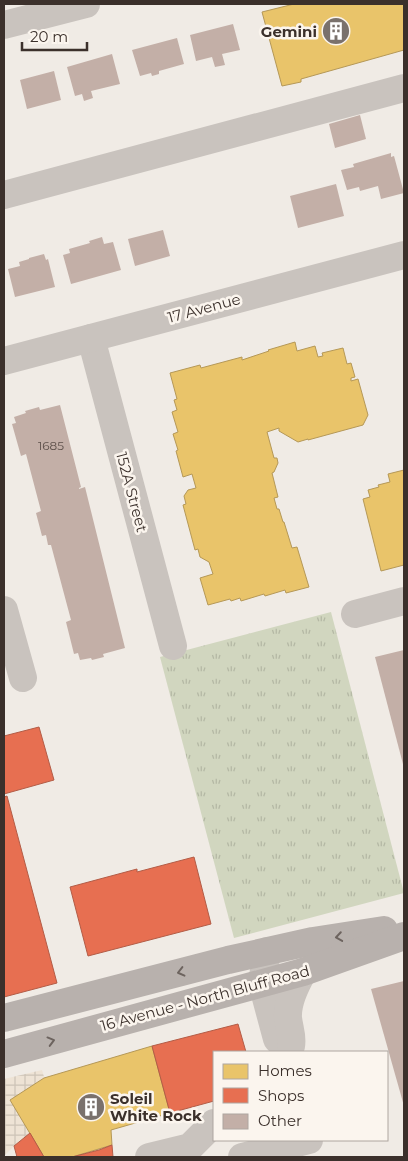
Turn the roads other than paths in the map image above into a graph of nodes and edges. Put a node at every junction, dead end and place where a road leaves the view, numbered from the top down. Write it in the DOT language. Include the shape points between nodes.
graph roads {
  1 [pos="86,4"];
  2 [pos="4,25"];
  3 [pos="404,88"];
  4 [pos="4,195"];
  5 [pos="404,255"];
  6 [pos="91,338"];
  7 [pos="4,361"];
  8 [pos="404,601"];
  9 [pos="4,610"];
  10 [pos="355,614"];
  11 [pos="173,646"];
  12 [pos="23,678"];
  13 [pos="404,927"];
  14 [pos="404,936"];
  15 [pos="267,951"];
  16 [pos="303,972"];
  17 [pos="262,983"];
  18 [pos="4,1018"];
  19 [pos="288,1051"];
  20 [pos="289,1051"];
  21 [pos="4,1054"];
  22 [pos="213,1125"];
  23 [pos="306,1141"];
  24 [pos="310,1141"];
  25 [pos="149,1157"];
  26 [pos="242,1157"];
  27 [pos="315,1157"];
  1 -- 2 [label="street"];
  3 -- 4 [label="street"];
  5 -- 6 [label="street, 17 Avenue"];
  6 -- 7 [label="street, 17 Avenue"];
  6 -- 11 [label="street, 152A Street"];
  8 -- 10 [label="street"];
  9 -- 12 [label="street"];
  13 -- 15 [label="main road, 16 Avenue - North Bluff Road, one-way"];
  14 -- 16 [label="main road, 16 Avenue - North Bluff Road"];
  15 -- 17 [label="street"];
  15 -- 18 [label="main road, 16 Avenue - North Bluff Road, one-way"];
  16 -- 17 [label="main road, 16 Avenue - North Bluff Road"];
  16 -- 20 [label="street" via="290,1001 288,1018 292,1039"];
  17 -- 19 [label="street" via="278,1039"];
  21 -- 17 [label="main road, 16 Avenue - North Bluff Road, one-way"];
  22 -- 25 [label="street" via="190,1148"];
  23 -- 26 [label="street"];
  24 -- 27 [label="street"];
}
